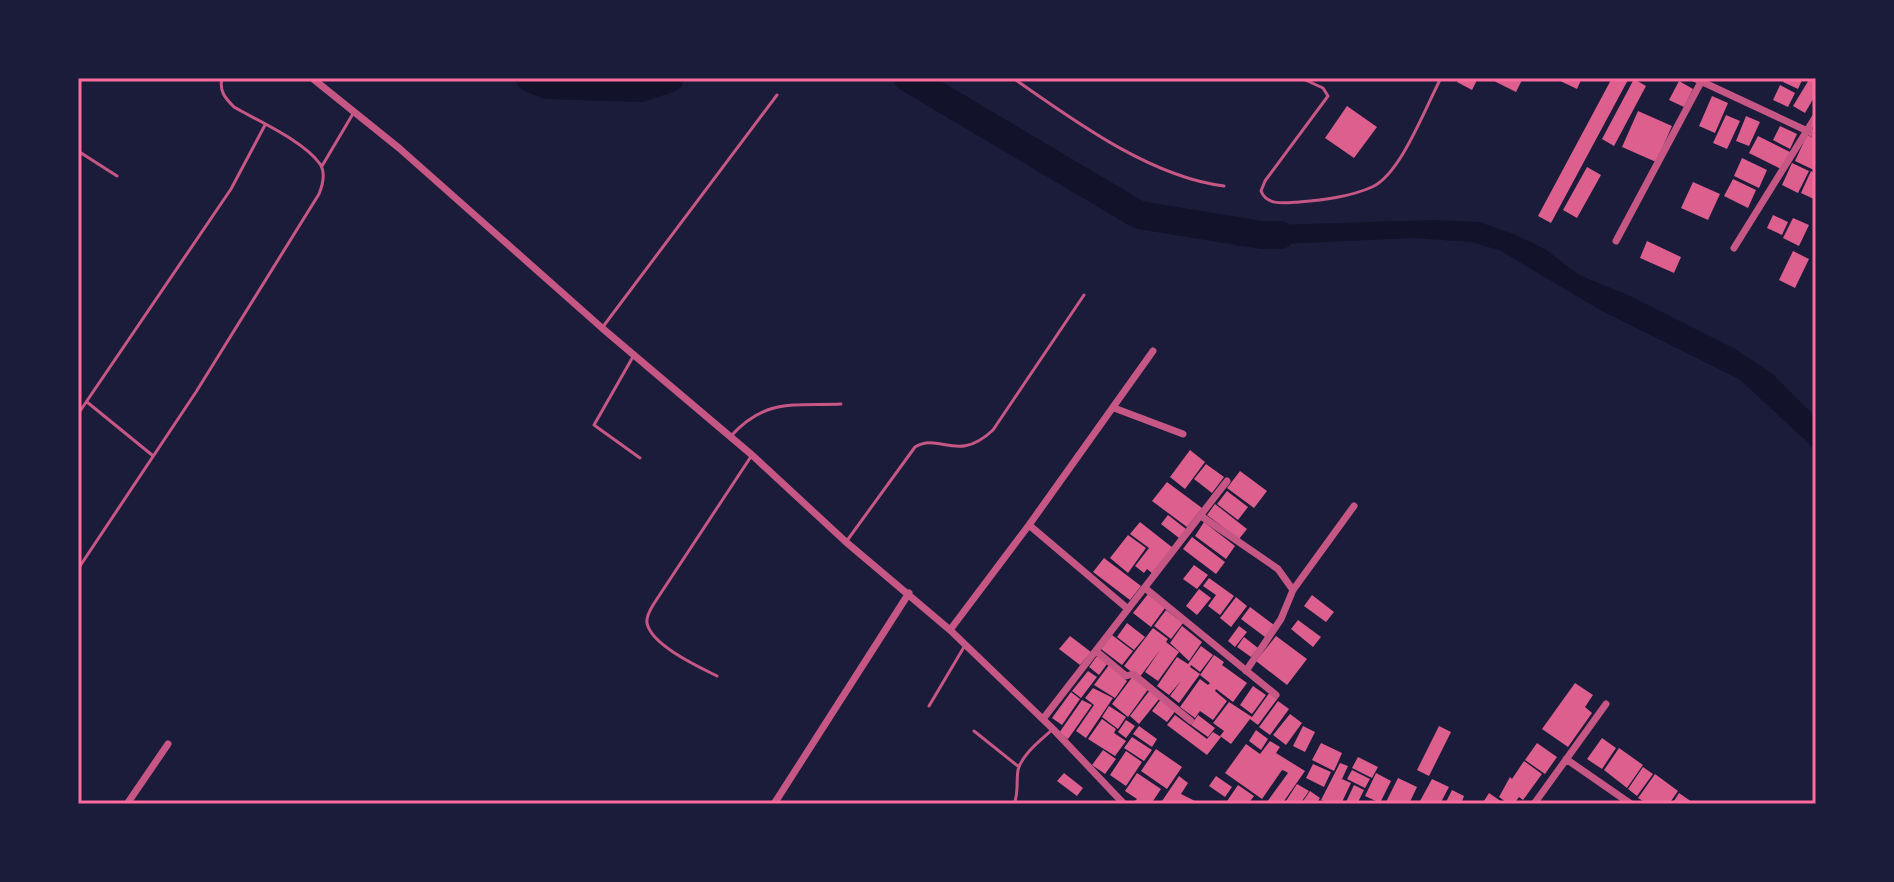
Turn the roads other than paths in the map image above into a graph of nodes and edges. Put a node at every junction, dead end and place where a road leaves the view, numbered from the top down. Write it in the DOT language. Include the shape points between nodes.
graph roads {
  1 [pos="222,78"];
  2 [pos="312,78"];
  3 [pos="1013,78"];
  4 [pos="1301,78"];
  5 [pos="1441,78"];
  6 [pos="1698,80"];
  7 [pos="777,95"];
  8 [pos="354,112"];
  9 [pos="1816,116"];
  10 [pos="265,125"];
  11 [pos="1807,131"];
  12 [pos="1816,135"];
  13 [pos="78,151"];
  14 [pos="322,166"];
  15 [pos="117,176"];
  16 [pos="1224,186"];
  17 [pos="1616,241"];
  18 [pos="1734,248"];
  19 [pos="1084,295"];
  20 [pos="602,328"];
  21 [pos="1153,351"];
  22 [pos="634,355"];
  23 [pos="87,402"];
  24 [pos="841,404"];
  25 [pos="1114,408"];
  26 [pos="78,414"];
  27 [pos="1183,434"];
  28 [pos="731,436"];
  29 [pos="752,455"];
  30 [pos="154,456"];
  31 [pos="640,458"];
  32 [pos="1227,481"];
  33 [pos="1354,506"];
  34 [pos="1201,516"];
  35 [pos="1029,525"];
  36 [pos="846,542"];
  37 [pos="78,569"];
  38 [pos="1145,588"];
  39 [pos="1293,590"];
  40 [pos="909,593"];
  41 [pos="1128,609"];
  42 [pos="950,630"];
  43 [pos="965,645"];
  44 [pos="1096,651"];
  45 [pos="1246,671"];
  46 [pos="717,676"];
  47 [pos="1276,695"];
  48 [pos="1606,704"];
  49 [pos="929,706"];
  50 [pos="1043,719"];
  51 [pos="1191,721"];
  52 [pos="1053,729"];
  53 [pos="974,731"];
  54 [pos="168,744"];
  55 [pos="1566,759"];
  56 [pos="1019,767"];
  57 [pos="127,804"];
  58 [pos="774,804"];
  59 [pos="1014,804"];
  60 [pos="1124,804"];
  61 [pos="1534,804"];
  62 [pos="1631,804"];
  1 -- 10 [label="lane" via="220,86 234,107"];
  2 -- 8 [label="street"];
  3 -- 16 [label="lane" via="1166,171"];
  4 -- 5 [label="lane" via="1328,96 1265,181 1261,191 1271,202 1345,195 1380,182 1397,162"];
  6 -- 11 [label="street"];
  6 -- 17 [label="street"];
  7 -- 20 [label="lane"];
  8 -- 14 [label="lane"];
  8 -- 20 [label="street"];
  9 -- 11 [label="street"];
  10 -- 14 [label="lane"];
  10 -- 23 [label="lane" via="231,189"];
  11 -- 12 [label="street"];
  11 -- 18 [label="street"];
  13 -- 15 [label="lane"];
  14 -- 30 [label="lane" via="319,194"];
  19 -- 36 [label="lane" via="993,430 966,447 915,447"];
  20 -- 22 [label="street"];
  21 -- 25 [label="street"];
  22 -- 28 [label="street"];
  22 -- 31 [label="lane" via="594,425"];
  23 -- 26 [label="lane"];
  23 -- 30 [label="lane"];
  24 -- 28 [label="lane" via="761,410"];
  25 -- 27 [label="street"];
  25 -- 35 [label="street"];
  28 -- 29 [label="street"];
  29 -- 36 [label="street"];
  29 -- 46 [label="lane" via="648,616 654,636"];
  30 -- 37 [label="lane"];
  32 -- 34 [label="street"];
  33 -- 39 [label="street"];
  34 -- 38 [label="street"];
  34 -- 39 [label="street" via="1278,569"];
  35 -- 41 [label="street"];
  35 -- 42 [label="street"];
  36 -- 40 [label="street"];
  38 -- 41 [label="street"];
  38 -- 45 [label="street"];
  39 -- 45 [label="street" via="1281,619"];
  40 -- 42 [label="street"];
  40 -- 58 [label="street"];
  41 -- 44 [label="street"];
  42 -- 43 [label="street"];
  43 -- 49 [label="lane"];
  43 -- 50 [label="street"];
  44 -- 50 [label="street"];
  44 -- 51 [label="street"];
  45 -- 47 [label="street"];
  48 -- 55 [label="street"];
  50 -- 52 [label="street"];
  52 -- 56 [label="lane"];
  52 -- 60 [label="street"];
  53 -- 56 [label="lane"];
  54 -- 57 [label="street"];
  55 -- 61 [label="street"];
  55 -- 62 [label="street"];
  56 -- 59 [label="lane"];
}
